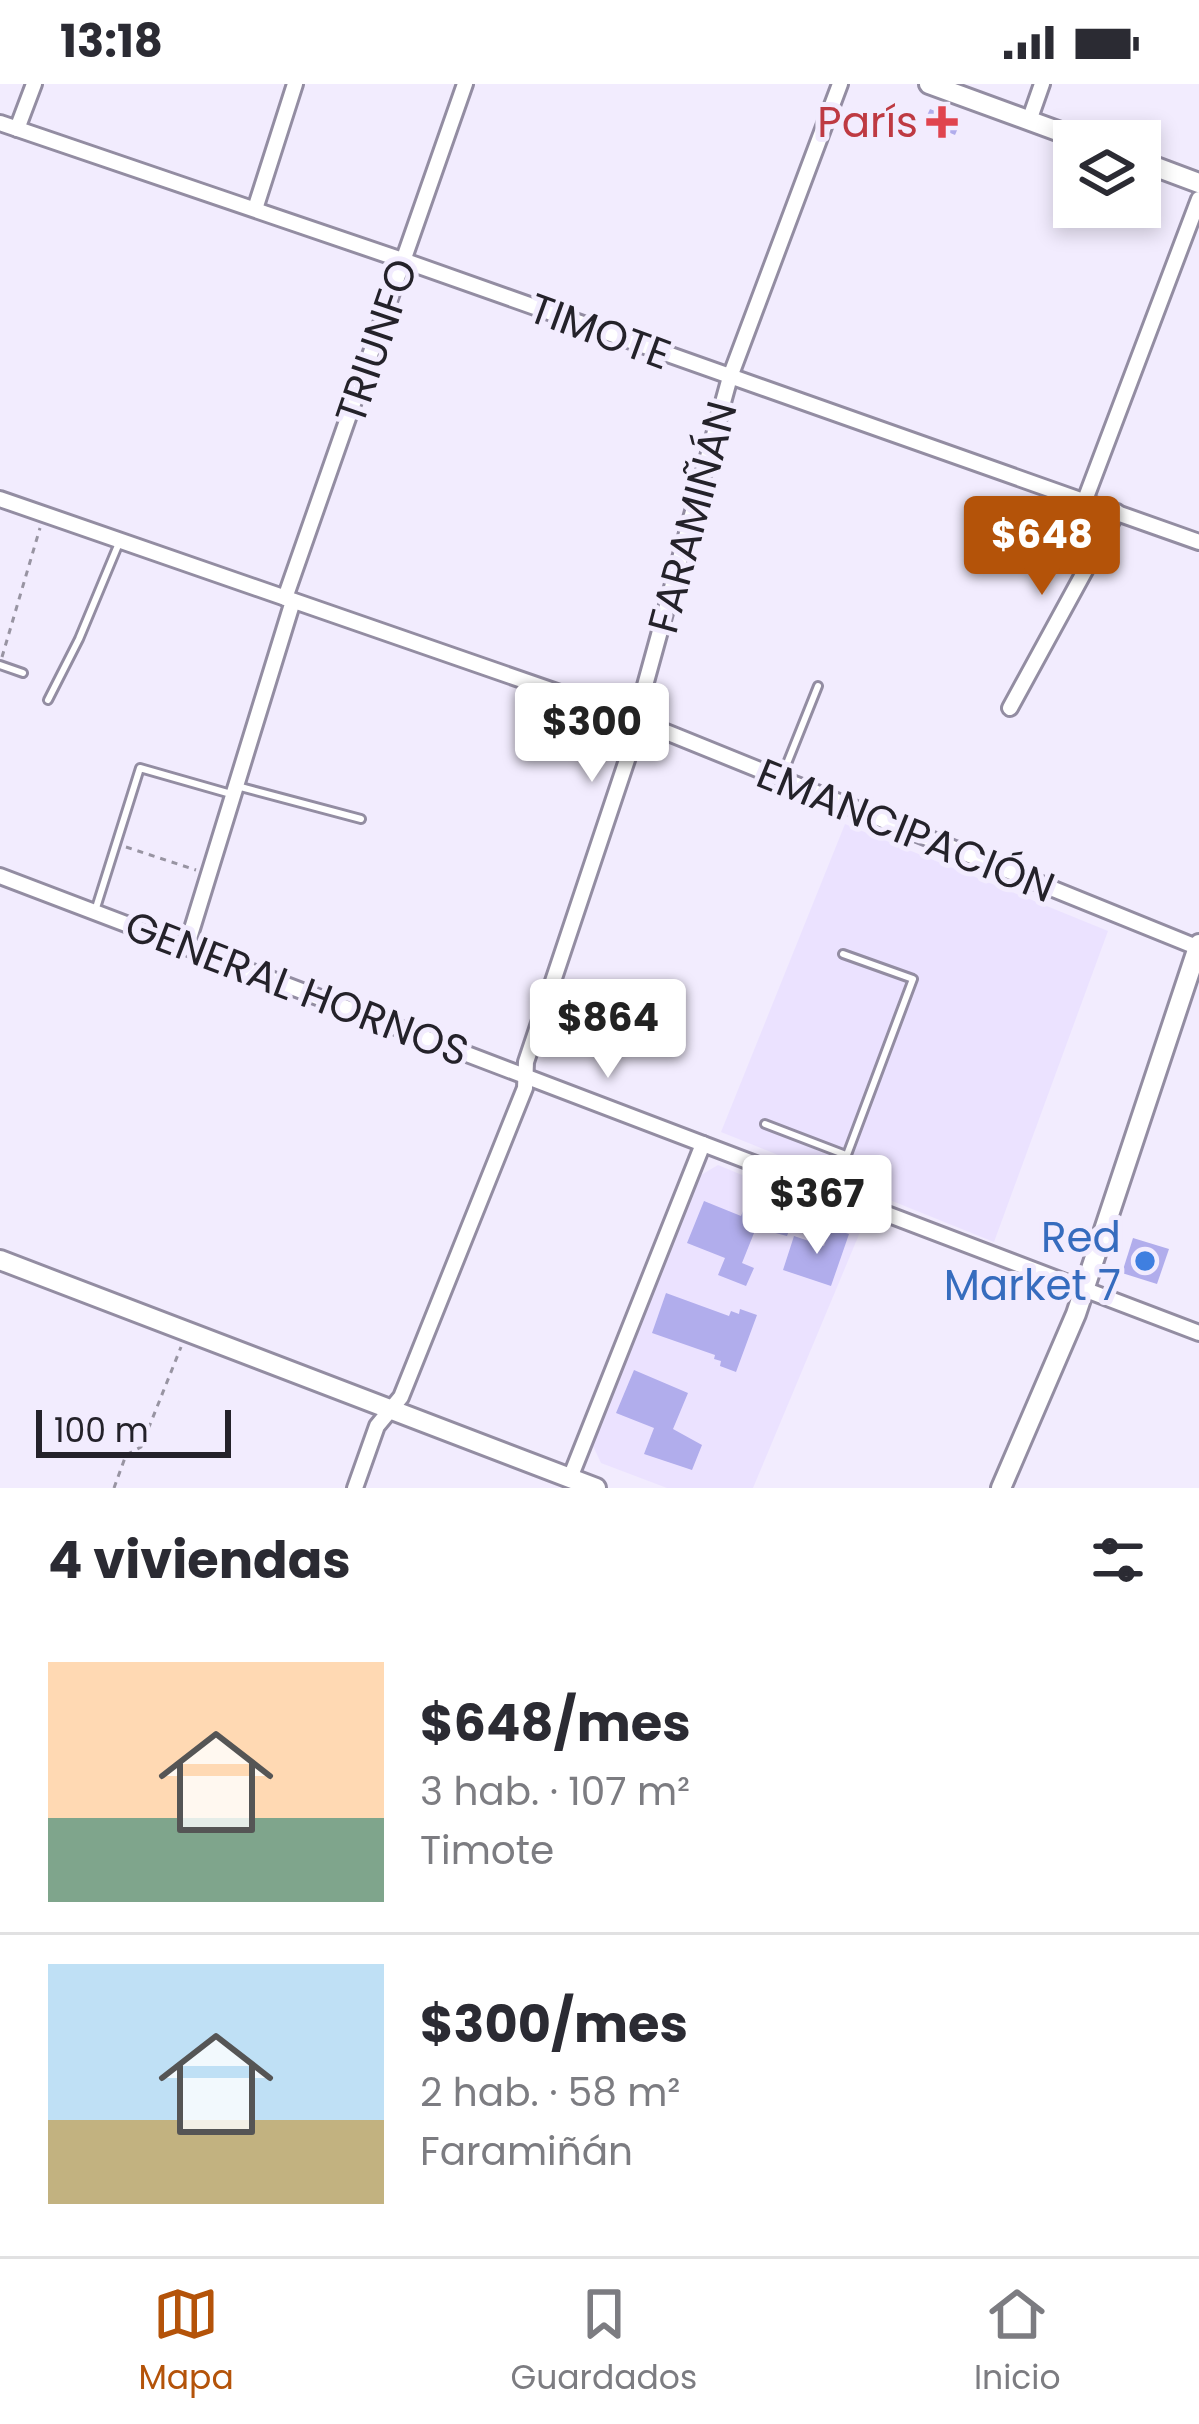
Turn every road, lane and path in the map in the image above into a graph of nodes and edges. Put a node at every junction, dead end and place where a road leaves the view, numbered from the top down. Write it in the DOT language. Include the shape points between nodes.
graph roads {
  1 [pos="34,84"];
  2 [pos="295,84"];
  3 [pos="465,84"];
  4 [pos="840,84"];
  5 [pos="929,84"];
  6 [pos="1042,84"];
  7 [pos="1029,121"];
  8 [pos="0,123"];
  9 [pos="17,129"];
  10 [pos="1053,130"];
  11 [pos="1161,169"];
  12 [pos="1199,183"];
  13 [pos="1199,199"];
  14 [pos="255,209"];
  15 [pos="405,261"];
  16 [pos="730,376"];
  17 [pos="0,499"];
  18 [pos="1085,500"];
  19 [pos="1118,512"];
  20 [pos="44,515"];
  21 [pos="1199,542"];
  22 [pos="119,543"];
  23 [pos="289,599"];
  24 [pos="0,664"];
  25 [pos="23,673"];
  26 [pos="818,686"];
  27 [pos="48,700"];
  28 [pos="1010,708"];
  29 [pos="638,722"];
  30 [pos="781,779"];
  31 [pos="236,790"];
  32 [pos="361,819"];
  33 [pos="116,844"];
  34 [pos="210,874"];
  35 [pos="0,876"];
  36 [pos="95,911"];
  37 [pos="187,945"];
  38 [pos="1199,946"];
  39 [pos="843,954"];
  40 [pos="527,1076"];
  41 [pos="765,1124"];
  42 [pos="704,1144"];
  43 [pos="848,1156"];
  44 [pos="833,1194"];
  45 [pos="0,1260"];
  46 [pos="1084,1290"];
  47 [pos="187,1332"];
  48 [pos="1199,1333"];
  49 [pos="389,1410"];
  50 [pos="570,1478"];
  51 [pos="114,1488"];
  52 [pos="355,1488"];
  53 [pos="596,1488"];
  54 [pos="1001,1488"];
  1 -- 9 [label="street"];
  2 -- 14 [label="street"];
  3 -- 15 [label="street, TRIUNFO"];
  4 -- 16 [label="street, FARAMIÑÁN"];
  5 -- 7 [label="street"];
  6 -- 7 [label="street"];
  7 -- 10 [label="street"];
  8 -- 9 [label="street, TIMOTE"];
  9 -- 14 [label="street, TIMOTE"];
  11 -- 12 [label="street"];
  13 -- 18 [label="street"];
  14 -- 15 [label="street, TIMOTE"];
  15 -- 16 [label="street, TIMOTE"];
  15 -- 23 [label="street, TRIUNFO"];
  16 -- 18 [label="street, TIMOTE"];
  16 -- 29 [label="street, FARAMIÑÁN"];
  17 -- 20 [label="street, EMANCIPACIÓN"];
  18 -- 19 [label="street, TIMOTE"];
  19 -- 21 [label="street, TIMOTE"];
  19 -- 28 [label="street"];
  20 -- 22 [label="street, EMANCIPACIÓN"];
  20 -- 24 [label="path"];
  22 -- 23 [label="street, EMANCIPACIÓN"];
  22 -- 27 [label="lane"];
  23 -- 29 [label="street, EMANCIPACIÓN"];
  23 -- 31 [label="street, TRIUNFO"];
  24 -- 25 [label="lane"];
  26 -- 30 [label="lane"];
  29 -- 30 [label="street, EMANCIPACIÓN"];
  29 -- 40 [label="street, FARAMIÑÁN"];
  30 -- 38 [label="street, EMANCIPACIÓN"];
  31 -- 32 [label="lane"];
  31 -- 33 [label="lane" via="140,767"];
  31 -- 34 [label="street, TRIUNFO"];
  33 -- 34 [label="path"];
  33 -- 36 [label="lane"];
  34 -- 37 [label="street, TRIUNFO"];
  35 -- 36 [label="street, GENERAL HORNOS"];
  36 -- 37 [label="street, GENERAL HORNOS"];
  37 -- 40 [label="street, GENERAL HORNOS"];
  38 -- 46 [label="street"];
  39 -- 43 [label="lane" via="913,979"];
  40 -- 42 [label="street, GENERAL HORNOS"];
  40 -- 49 [label="street, FARAMIÑÁN" via="401,1397"];
  41 -- 43 [label="lane"];
  42 -- 44 [label="street, GENERAL HORNOS"];
  42 -- 50 [label="street"];
  43 -- 44 [label="lane"];
  44 -- 46 [label="street, GENERAL HORNOS"];
  45 -- 47 [label="street"];
  46 -- 48 [label="street, GENERAL HORNOS"];
  46 -- 54 [label="street"];
  47 -- 49 [label="street"];
  47 -- 51 [label="path" via="141,1447 126,1455"];
  49 -- 50 [label="street"];
  49 -- 52 [label="street, FARAMIÑÁN"];
  50 -- 53 [label="street"];
}
